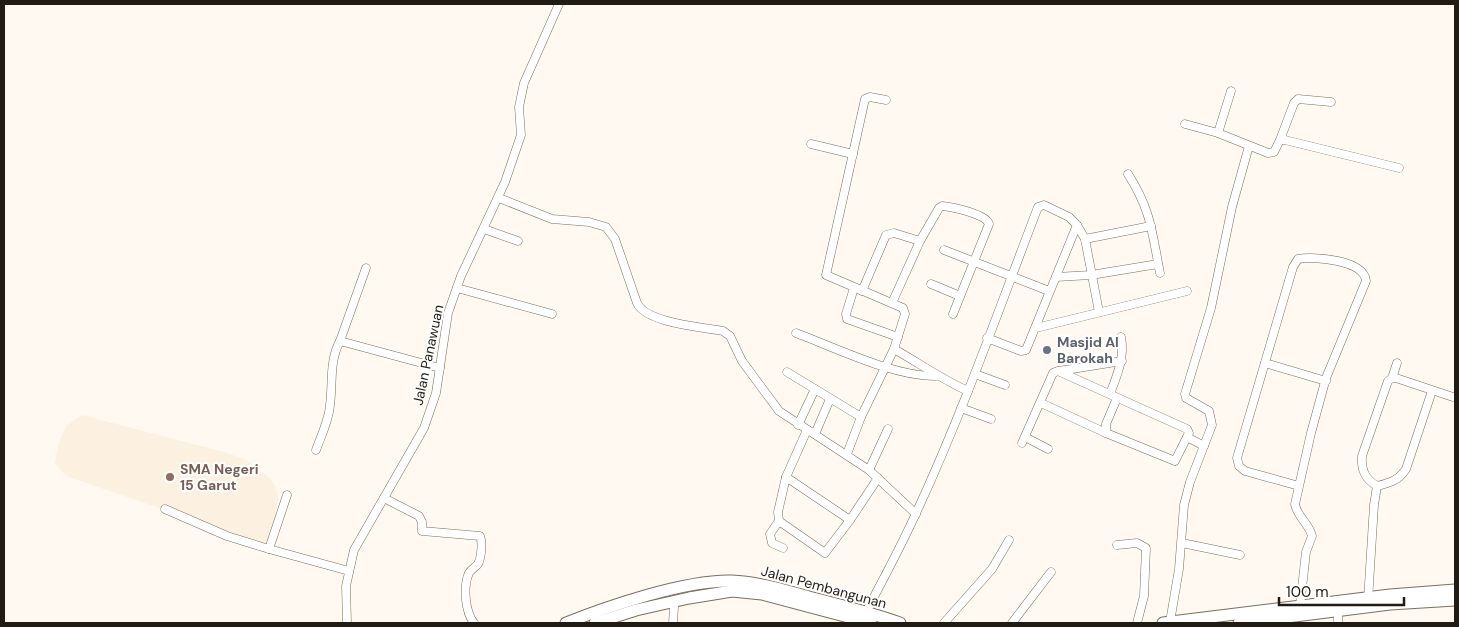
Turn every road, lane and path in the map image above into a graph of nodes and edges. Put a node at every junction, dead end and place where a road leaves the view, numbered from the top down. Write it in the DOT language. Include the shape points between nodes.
graph roads {
  1 [pos="559,4"];
  2 [pos="1231,91"];
  3 [pos="886,100"];
  4 [pos="1331,102"];
  5 [pos="1186,124"];
  6 [pos="1218,133"];
  7 [pos="1280,140"];
  8 [pos="811,144"];
  9 [pos="1248,146"];
  10 [pos="853,154"];
  11 [pos="1400,168"];
  12 [pos="1128,174"];
  13 [pos="499,198"];
  14 [pos="1077,225"];
  15 [pos="1151,226"];
  16 [pos="484,229"];
  17 [pos="1085,239"];
  18 [pos="518,241"];
  19 [pos="920,241"];
  20 [pos="944,250"];
  21 [pos="974,263"];
  22 [pos="1158,264"];
  23 [pos="366,268"];
  24 [pos="1160,273"];
  25 [pos="1092,275"];
  26 [pos="1056,277"];
  27 [pos="1012,278"];
  28 [pos="931,284"];
  29 [pos="458,288"];
  30 [pos="858,290"];
  31 [pos="1049,291"];
  32 [pos="1187,292"];
  33 [pos="960,296"];
  34 [pos="892,303"];
  35 [pos="1099,312"];
  36 [pos="552,314"];
  37 [pos="953,314"];
  38 [pos="1036,328"];
  39 [pos="796,333"];
  40 [pos="1121,337"];
  41 [pos="898,338"];
  42 [pos="987,338"];
  43 [pos="340,340"];
  44 [pos="894,349"];
  45 [pos="1122,361"];
  46 [pos="1265,363"];
  47 [pos="1397,363"];
  48 [pos="886,366"];
  49 [pos="440,368"];
  50 [pos="1058,371"];
  51 [pos="787,372"];
  52 [pos="975,374"];
  53 [pos="936,376"];
  54 [pos="1392,378"];
  55 [pos="1326,381"];
  56 [pos="1005,386"];
  57 [pos="815,389"];
  58 [pos="968,391"];
  59 [pos="1432,391"];
  60 [pos="1113,396"];
  61 [pos="1453,398"];
  62 [pos="830,399"];
  63 [pos="1041,403"];
  64 [pos="961,408"];
  65 [pos="861,418"];
  66 [pos="991,420"];
  67 [pos="798,425"];
  68 [pos="888,429"];
  69 [pos="807,430"];
  70 [pos="1106,433"];
  71 [pos="815,434"];
  72 [pos="1187,437"];
  73 [pos="1204,446"];
  74 [pos="1048,449"];
  75 [pos="316,450"];
  76 [pos="848,454"];
  77 [pos="869,470"];
  78 [pos="786,477"];
  79 [pos="878,478"];
  80 [pos="1299,486"];
  81 [pos="1377,486"];
  82 [pos="287,495"];
  83 [pos="384,498"];
  84 [pos="165,509"];
  85 [pos="916,514"];
  86 [pos="850,520"];
  87 [pos="779,521"];
  88 [pos="1009,540"];
  89 [pos="1182,543"];
  90 [pos="1117,545"];
  91 [pos="783,548"];
  92 [pos="269,549"];
  93 [pos="1240,555"];
  94 [pos="349,570"];
  95 [pos="1051,572"];
  96 [pos="1455,590"];
  97 [pos="690,592"];
  98 [pos="1455,600"];
  99 [pos="671,602"];
  100 [pos="1368,602"];
  101 [pos="1300,606"];
  102 [pos="1338,610"];
  103 [pos="862,618"];
  104 [pos="1209,621"];
  105 [pos="570,622"];
  106 [pos="347,623"];
  107 [pos="474,623"];
  108 [pos="595,623"];
  109 [pos="673,623"];
  110 [pos="900,623"];
  111 [pos="944,623"];
  112 [pos="1012,623"];
  113 [pos="1137,623"];
  114 [pos="1166,623"];
  115 [pos="1239,623"];
  116 [pos="1338,623"];
  1 -- 13 [label="street, Jalan Panawuan" via="524,83 519,107 521,135"];
  2 -- 6 [label="street"];
  3 -- 10 [label="street" via="865,99"];
  4 -- 7 [label="street" via="1298,99"];
  5 -- 6 [label="street"];
  6 -- 9 [label="street"];
  7 -- 9 [label="street" via="1271,153"];
  7 -- 11 [label="street"];
  8 -- 10 [label="street"];
  9 -- 73 [label="street" via="1210,308 1185,394 1186,398 1211,414 1212,425"];
  10 -- 30 [label="street" via="826,275"];
  12 -- 15 [label="street" via="1145,203"];
  13 -- 16 [label="street, Jalan Panawuan"];
  13 -- 67 [label="street" via="552,219 606,227 615,239 643,312 660,319 723,331 730,336 742,360 779,411"];
  14 -- 17 [label="street"];
  14 -- 26 [label="street"];
  14 -- 27 [label="street" via="1069,217 1040,205"];
  15 -- 17 [label="street"];
  15 -- 22 [label="street"];
  16 -- 18 [label="street"];
  16 -- 29 [label="street, Jalan Panawuan"];
  17 -- 25 [label="street"];
  19 -- 21 [label="street" via="942,206 983,217 989,224"];
  19 -- 30 [label="street" via="894,233 886,234"];
  19 -- 34 [label="street"];
  20 -- 21 [label="street"];
  21 -- 27 [label="street"];
  21 -- 33 [label="street"];
  22 -- 24 [label="street"];
  22 -- 25 [label="street"];
  23 -- 43 [label="street"];
  25 -- 26 [label="street"];
  25 -- 35 [label="street"];
  26 -- 31 [label="street"];
  27 -- 31 [label="street"];
  27 -- 42 [label="street"];
  28 -- 33 [label="street"];
  29 -- 36 [label="street"];
  29 -- 49 [label="street, Jalan Panawuan" via="446,320"];
  30 -- 34 [label="street"];
  30 -- 41 [label="street" via="846,311 847,318"];
  31 -- 38 [label="street"];
  32 -- 35 [label="street"];
  33 -- 37 [label="street"];
  34 -- 41 [label="street" via="903,308 905,314"];
  35 -- 38 [label="street"];
  38 -- 42 [label="street" via="1024,351"];
  39 -- 48 [label="street"];
  40 -- 45 [label="street"];
  41 -- 44 [label="street"];
  42 -- 52 [label="street"];
  43 -- 49 [label="street"];
  43 -- 75 [label="street" via="333,362 330,406"];
  44 -- 48 [label="street"];
  44 -- 53 [label="street" via="926,366"];
  45 -- 50 [label="street"];
  45 -- 60 [label="street"];
  46 -- 55 [label="street"];
  46 -- 55 [label="street" via="1298,259 1309,257 1338,261 1359,268 1366,281"];
  46 -- 80 [label="street" via="1237,458 1238,466 1245,471"];
  47 -- 54 [label="street"];
  48 -- 53 [label="street" via="921,376"];
  48 -- 65 [label="street"];
  49 -- 83 [label="street, Jalan Panawuan" via="436,393 424,428"];
  50 -- 60 [label="street"];
  50 -- 63 [label="street" via="1053,373"];
  51 -- 57 [label="street"];
  52 -- 56 [label="street"];
  52 -- 58 [label="street"];
  53 -- 58 [label="street"];
  54 -- 59 [label="street"];
  54 -- 81 [label="street" via="1383,394 1362,456 1361,468 1369,481"];
  55 -- 80 [label="street"];
  57 -- 62 [label="street"];
  57 -- 67 [label="street"];
  58 -- 64 [label="street"];
  59 -- 61 [label="street"];
  59 -- 81 [label="street" via="1406,469 1401,477"];
  60 -- 70 [label="street"];
  60 -- 72 [label="street" via="1187,429"];
  62 -- 65 [label="street"];
  62 -- 71 [label="street"];
  63 -- 70 [label="street"];
  63 -- 74 [label="street" via="1024,440"];
  64 -- 66 [label="street"];
  64 -- 85 [label="street"];
  65 -- 76 [label="street"];
  67 -- 69 [label="street"];
  68 -- 77 [label="street"];
  69 -- 71 [label="street"];
  69 -- 78 [label="street"];
  70 -- 72 [label="street" via="1172,462"];
  71 -- 76 [label="street"];
  72 -- 73 [label="street"];
  73 -- 89 [label="street" via="1184,505"];
  76 -- 77 [label="street"];
  77 -- 79 [label="street"];
  78 -- 86 [label="street"];
  78 -- 87 [label="street"];
  79 -- 85 [label="street"];
  79 -- 86 [label="street"];
  80 -- 101 [label="street" via="1296,508 1312,536 1306,552"];
  81 -- 100 [label="street"];
  82 -- 92 [label="street"];
  83 -- 94 [label="street, Jalan Panawuan" via="354,550"];
  83 -- 107 [label="street" via="419,516 422,531 480,536 478,563 469,573 466,598"];
  84 -- 92 [label="street" via="227,536"];
  85 -- 103 [label="street"];
  86 -- 87 [label="street" via="825,553"];
  87 -- 91 [label="street" via="770,539"];
  88 -- 111 [label="street" via="992,569"];
  89 -- 93 [label="street"];
  89 -- 114 [label="street"];
  90 -- 113 [label="street" via="1137,544 1146,548 1144,596"];
  92 -- 94 [label="street"];
  94 -- 106 [label="street, Jalan Panawuan"];
  95 -- 112 [label="street"];
  96 -- 100 [label="main road"];
  97 -- 99 [label="main road, Jalan Pembangunan"];
  97 -- 103 [label="main road, Jalan Pembangunan" via="731,581 764,585"];
  97 -- 105 [label="main road, Jalan Pembangunan" via="633,600"];
  98 -- 100 [label="main road"];
  99 -- 108 [label="main road, Jalan Pembangunan"];
  99 -- 109 [label="street" via="674,607"];
  100 -- 101 [label="main road"];
  100 -- 102 [label="main road"];
  101 -- 104 [label="main road"];
  102 -- 115 [label="main road"];
  102 -- 116 [label="street"];
  103 -- 110 [label="main road, Jalan Pembangunan"];
  104 -- 114 [label="main road"];
}
